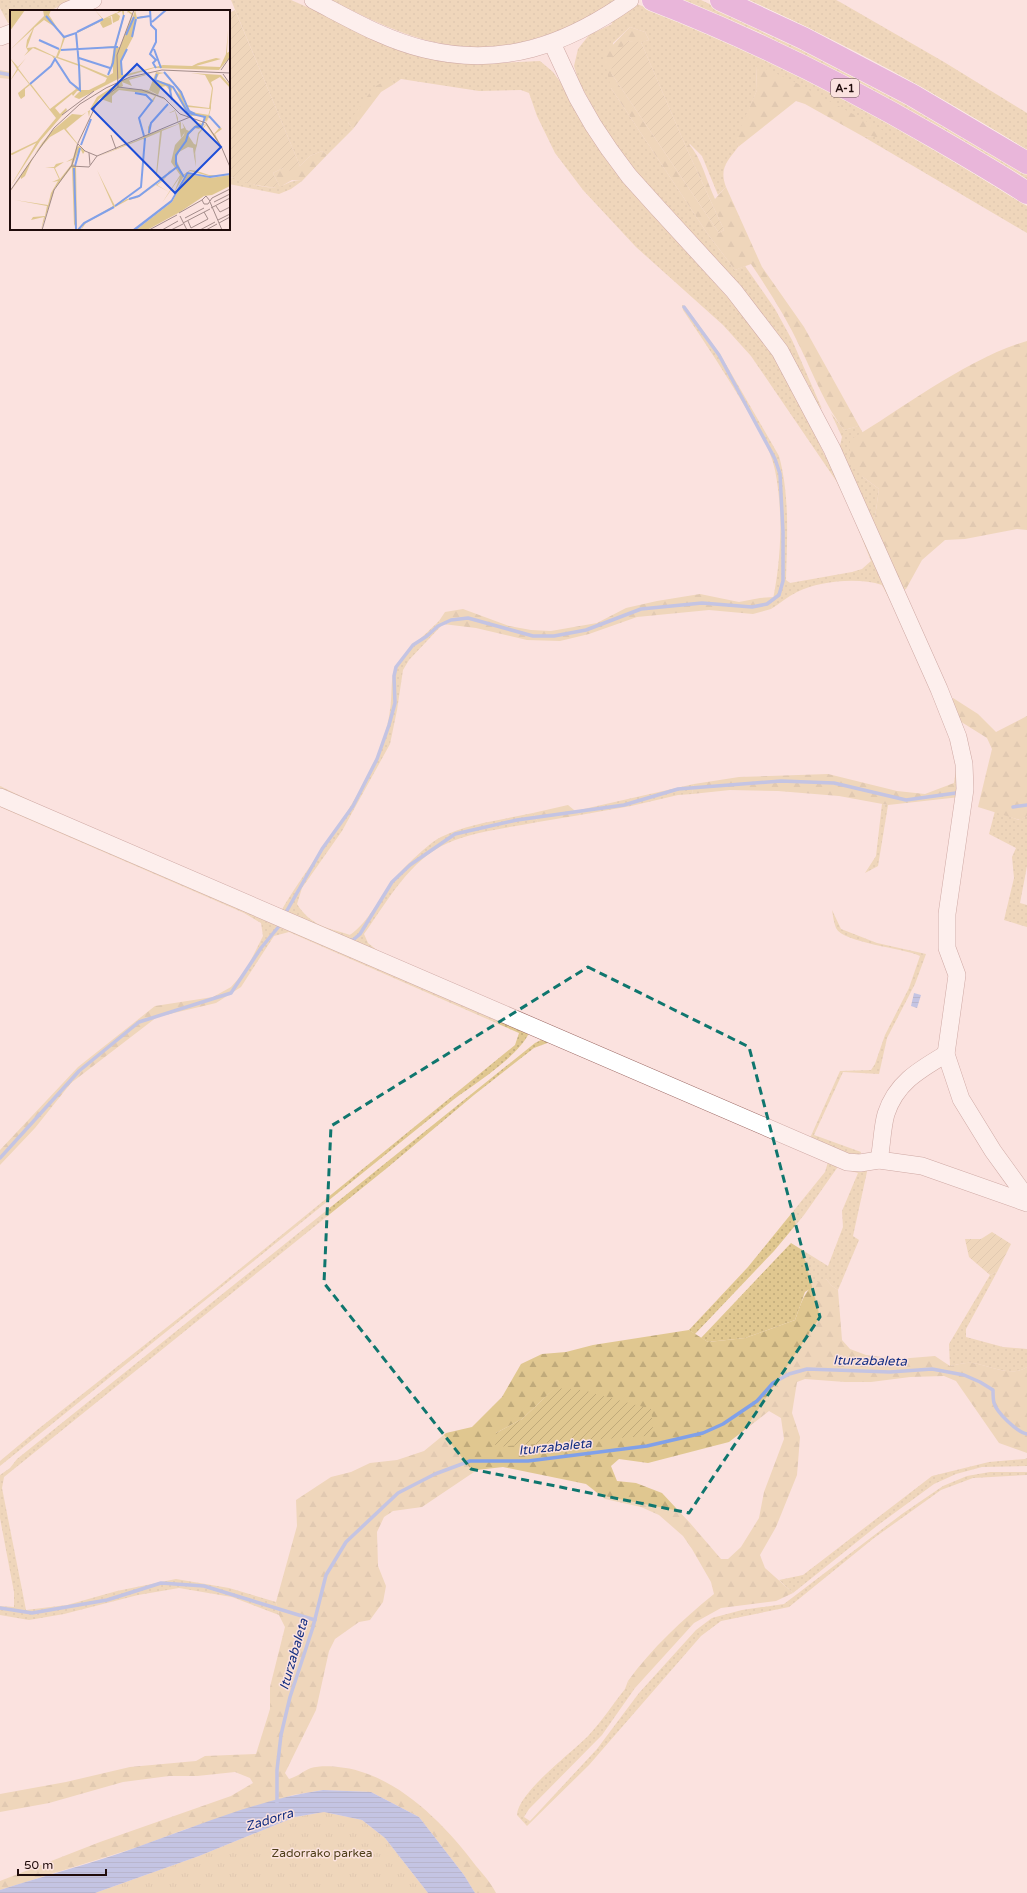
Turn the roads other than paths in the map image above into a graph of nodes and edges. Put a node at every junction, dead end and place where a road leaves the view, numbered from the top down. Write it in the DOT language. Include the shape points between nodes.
graph roads {
  1 [pos="93,0"];
  2 [pos="313,0"];
  3 [pos="630,0"];
  4 [pos="653,0"];
  5 [pos="721,0"];
  6 [pos="68,10"];
  7 [pos="10,33"];
  8 [pos="0,37"];
  9 [pos="552,43"];
  10 [pos="1027,163"];
  11 [pos="1027,193"];
  12 [pos="0,797"];
  13 [pos="946,1054"];
  14 [pos="879,1160"];
  15 [pos="1027,1198"];
  16 [pos="1027,1203"];
  1 -- 6 [label="street"];
  2 -- 9 [label="street" via="391,38 423,49 453,55 488,57 518,53"];
  3 -- 9 [label="street" via="608,16"];
  4 -- 11 [label="highway, A-1" via="798,63 903,119"];
  5 -- 10 [label="highway, A-1" via="803,38 912,95"];
  7 -- 8 [label="street"];
  9 -- 13 [label="street" via="580,102 609,149 629,176 734,291 780,351 832,449 953,723 964,764 965,789 947,914 947,948 957,975"];
  12 -- 14 [label="street" via="846,1162"];
  13 -- 14 [label="street" via="907,1079 897,1092 886,1114"];
  13 -- 15 [label="street" via="961,1099 993,1151"];
  14 -- 16 [label="street" via="922,1166"];
}
